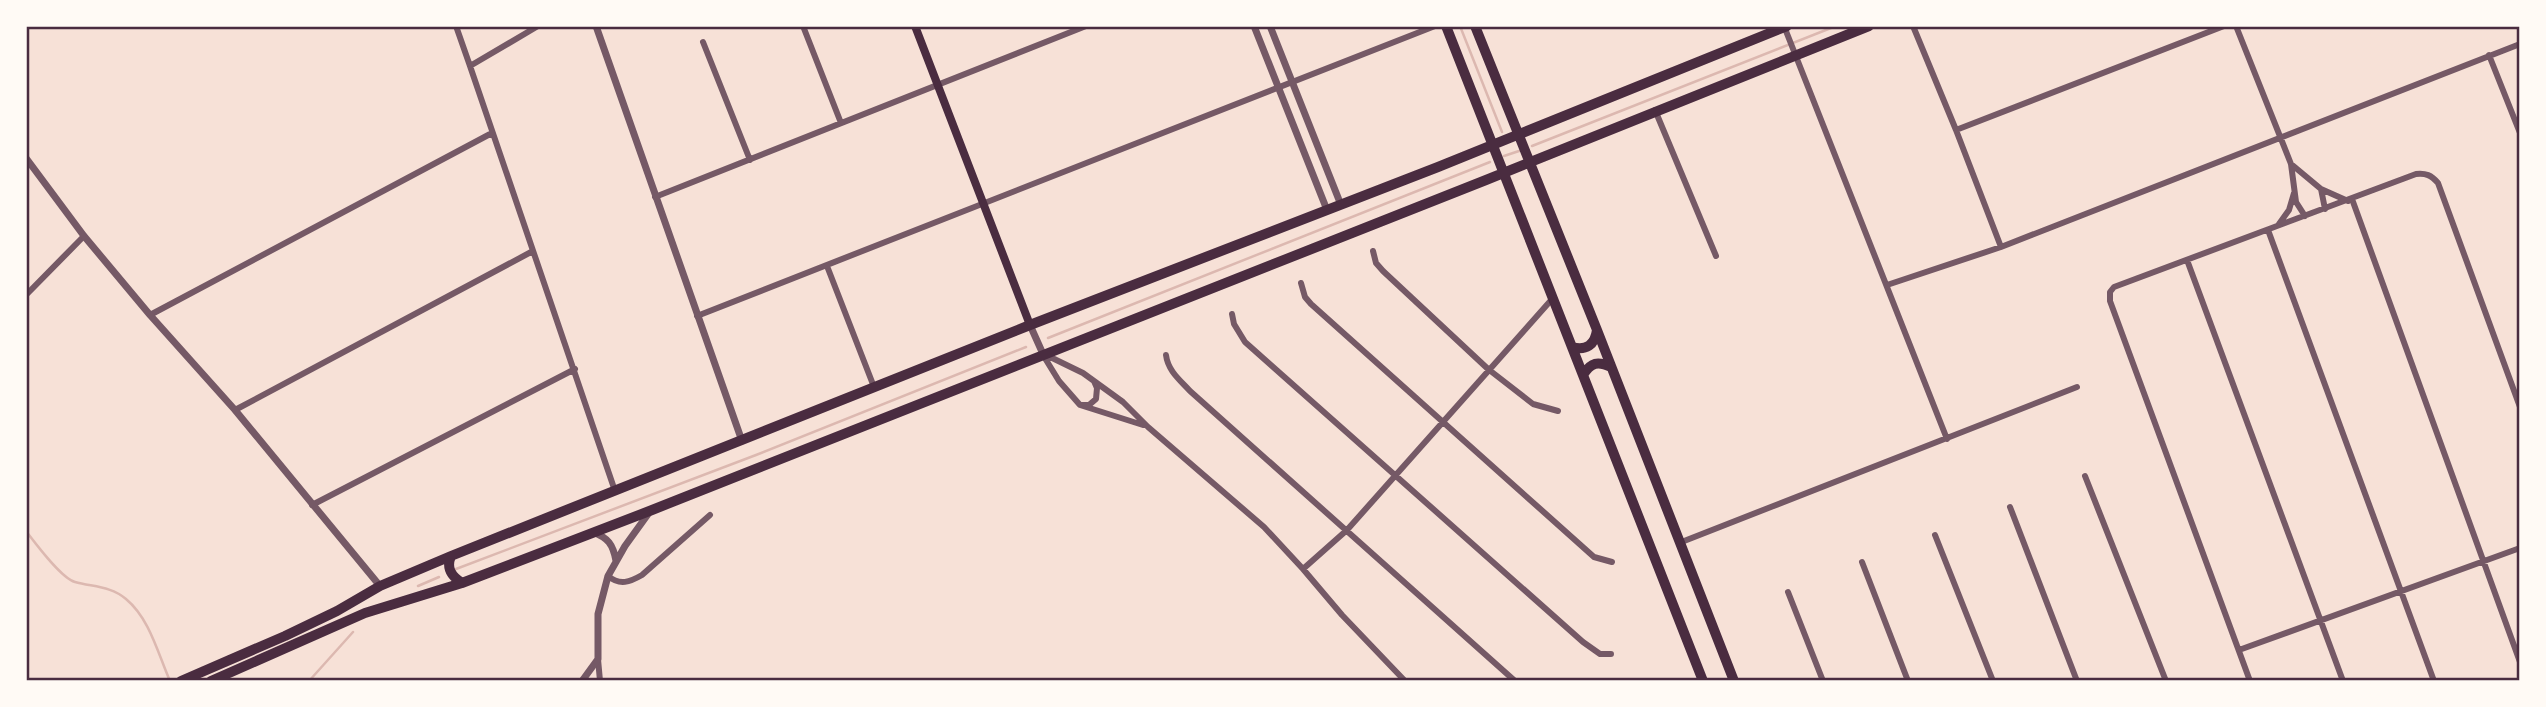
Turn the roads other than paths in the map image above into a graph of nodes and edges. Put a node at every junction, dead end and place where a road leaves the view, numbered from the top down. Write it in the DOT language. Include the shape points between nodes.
graph roads {
  1 [pos="456,26"];
  2 [pos="596,26"];
  3 [pos="803,26"];
  4 [pos="915,26"];
  5 [pos="1086,26"];
  6 [pos="1254,26"];
  7 [pos="1270,26"];
  8 [pos="1435,26"];
  9 [pos="1446,26"];
  10 [pos="1475,26"];
  11 [pos="1868,26"];
  12 [pos="1913,26"];
  13 [pos="2224,26"];
  14 [pos="2236,26"];
  15 [pos="534,28"];
  16 [pos="1786,28"];
  17 [pos="702,42"];
  18 [pos="2520,44"];
  19 [pos="1794,51"];
  20 [pos="2489,55"];
  21 [pos="470,66"];
  22 [pos="1293,82"];
  23 [pos="938,85"];
  24 [pos="1278,88"];
  25 [pos="1656,110"];
  26 [pos="841,122"];
  27 [pos="1956,130"];
  28 [pos="492,133"];
  29 [pos="2520,133"];
  30 [pos="1518,134"];
  31 [pos="2281,139"];
  32 [pos="1493,145"];
  33 [pos="26,158"];
  34 [pos="750,160"];
  35 [pos="1529,162"];
  36 [pos="2291,164"];
  37 [pos="1504,173"];
  38 [pos="2321,189"];
  39 [pos="2294,191"];
  40 [pos="655,197"];
  41 [pos="2350,200"];
  42 [pos="985,204"];
  43 [pos="1341,205"];
  44 [pos="2325,209"];
  45 [pos="1327,210"];
  46 [pos="2305,216"];
  47 [pos="2277,227"];
  48 [pos="2267,230"];
  49 [pos="84,236"];
  50 [pos="2001,247"];
  51 [pos="533,251"];
  52 [pos="1373,251"];
  53 [pos="1716,256"];
  54 [pos="2187,260"];
  55 [pos="827,266"];
  56 [pos="1301,283"];
  57 [pos="1887,285"];
  58 [pos="26,295"];
  59 [pos="1553,298"];
  60 [pos="1232,314"];
  61 [pos="150,315"];
  62 [pos="697,316"];
  63 [pos="1030,325"];
  64 [pos="1597,330"];
  65 [pos="1572,347"];
  66 [pos="1166,355"];
  67 [pos="1045,357"];
  68 [pos="1611,367"];
  69 [pos="575,369"];
  70 [pos="1488,369"];
  71 [pos="1583,375"];
  72 [pos="1094,379"];
  73 [pos="874,387"];
  74 [pos="2077,387"];
  75 [pos="1080,405"];
  76 [pos="2520,407"];
  77 [pos="235,410"];
  78 [pos="1558,411"];
  79 [pos="1442,422"];
  80 [pos="1148,427"];
  81 [pos="1947,439"];
  82 [pos="742,440"];
  83 [pos="1395,476"];
  84 [pos="2085,476"];
  85 [pos="615,491"];
  86 [pos="312,505"];
  87 [pos="2010,507"];
  88 [pos="652,510"];
  89 [pos="710,515"];
  90 [pos="1347,530"];
  91 [pos="592,531"];
  92 [pos="1935,535"];
  93 [pos="1679,543"];
  94 [pos="2520,548"];
  95 [pos="451,556"];
  96 [pos="616,561"];
  97 [pos="2483,561"];
  98 [pos="1612,562"];
  99 [pos="1862,562"];
  100 [pos="1303,569"];
  101 [pos="608,576"];
  102 [pos="462,583"];
  103 [pos="380,586"];
  104 [pos="2401,590"];
  105 [pos="1788,592"];
  106 [pos="2321,620"];
  107 [pos="2239,650"];
  108 [pos="1611,654"];
  109 [pos="598,659"];
  110 [pos="2520,662"];
  111 [pos="181,681"];
  112 [pos="211,681"];
  113 [pos="582,681"];
  114 [pos="600,681"];
  115 [pos="1405,681"];
  116 [pos="1515,681"];
  117 [pos="1703,681"];
  118 [pos="1734,681"];
  119 [pos="1824,681"];
  120 [pos="1908,681"];
  121 [pos="1993,681"];
  122 [pos="2077,681"];
  123 [pos="2166,681"];
  124 [pos="2250,681"];
  125 [pos="2343,681"];
  126 [pos="2434,681"];
  1 -- 21 [label="street"];
  2 -- 40 [label="street"];
  3 -- 26 [label="street"];
  4 -- 23 [label="main road"];
  5 -- 23 [label="street"];
  6 -- 24 [label="street"];
  7 -- 22 [label="street"];
  8 -- 22 [label="street"];
  9 -- 32 [label="main road"];
  10 -- 30 [label="main road"];
  11 -- 19 [label="main road"];
  12 -- 27 [label="street"];
  13 -- 27 [label="street"];
  14 -- 31 [label="street"];
  15 -- 21 [label="street"];
  16 -- 19 [label="street"];
  16 -- 30 [label="main road"];
  17 -- 34 [label="street"];
  18 -- 20 [label="street"];
  19 -- 25 [label="main road"];
  19 -- 57 [label="street"];
  20 -- 29 [label="street"];
  20 -- 31 [label="street"];
  21 -- 28 [label="street"];
  22 -- 24 [label="street"];
  22 -- 43 [label="street"];
  23 -- 26 [label="street"];
  23 -- 42 [label="main road"];
  24 -- 42 [label="street"];
  24 -- 45 [label="street"];
  25 -- 35 [label="main road"];
  25 -- 53 [label="street"];
  26 -- 34 [label="street"];
  27 -- 50 [label="street"];
  28 -- 51 [label="street"];
  28 -- 61 [label="street"];
  30 -- 32 [label="main road"];
  30 -- 35 [label="main road"];
  31 -- 36 [label="street"];
  31 -- 50 [label="street"];
  32 -- 37 [label="main road"];
  32 -- 43 [label="main road"];
  33 -- 49 [label="street"];
  34 -- 40 [label="street"];
  35 -- 37 [label="main road"];
  35 -- 64 [label="main road"];
  36 -- 38 [label="street"];
  36 -- 39 [label="street"];
  37 -- 59 [label="main road"];
  37 -- 67 [label="main road"];
  38 -- 41 [label="street"];
  38 -- 44 [label="street"];
  39 -- 46 [label="street"];
  39 -- 47 [label="street" via="2289,210"];
  40 -- 62 [label="street"];
  41 -- 44 [label="street"];
  41 -- 76 [label="street" via="2416,174 2432,176 2438,183"];
  41 -- 97 [label="street"];
  42 -- 55 [label="street"];
  42 -- 63 [label="main road"];
  43 -- 45 [label="main road"];
  44 -- 46 [label="street"];
  45 -- 63 [label="main road"];
  46 -- 47 [label="street"];
  47 -- 48 [label="street"];
  48 -- 54 [label="street"];
  48 -- 104 [label="street"];
  49 -- 58 [label="street"];
  49 -- 61 [label="street"];
  50 -- 57 [label="street"];
  51 -- 69 [label="street"];
  51 -- 77 [label="street"];
  52 -- 70 [label="street" via="1383,271"];
  54 -- 106 [label="street"];
  54 -- 107 [label="street" via="2114,287 2110,301"];
  55 -- 62 [label="street"];
  55 -- 73 [label="street"];
  56 -- 79 [label="street" via="1311,304"];
  57 -- 81 [label="street"];
  59 -- 65 [label="main road"];
  59 -- 70 [label="street"];
  60 -- 83 [label="street" via="1245,342"];
  61 -- 77 [label="street"];
  62 -- 82 [label="street"];
  63 -- 67 [label="street"];
  63 -- 73 [label="main road"];
  64 -- 65 [label="main road" via="1591,345"];
  64 -- 68 [label="main road"];
  65 -- 71 [label="main road"];
  66 -- 90 [label="street" via="1173,373 1190,391"];
  67 -- 72 [label="street"];
  67 -- 75 [label="street"];
  67 -- 88 [label="main road"];
  68 -- 71 [label="main road" via="1596,363"];
  68 -- 93 [label="main road"];
  69 -- 85 [label="street"];
  69 -- 86 [label="street"];
  70 -- 78 [label="street" via="1533,404"];
  70 -- 79 [label="street"];
  71 -- 117 [label="main road"];
  72 -- 75 [label="street" via="1096,399"];
  72 -- 80 [label="street"];
  73 -- 82 [label="main road"];
  74 -- 81 [label="street"];
  75 -- 80 [label="street"];
  77 -- 86 [label="street"];
  79 -- 83 [label="street"];
  79 -- 98 [label="street" via="1594,556"];
  80 -- 100 [label="street" via="1264,527"];
  81 -- 93 [label="street"];
  82 -- 85 [label="main road"];
  83 -- 90 [label="street"];
  83 -- 108 [label="street" via="1591,650"];
  84 -- 123 [label="street"];
  85 -- 95 [label="main road"];
  86 -- 103 [label="street"];
  87 -- 122 [label="street"];
  88 -- 91 [label="main road"];
  88 -- 96 [label="street"];
  89 -- 101 [label="street" via="642,575 616,582"];
  90 -- 100 [label="street"];
  90 -- 116 [label="street"];
  91 -- 96 [label="street" via="613,546"];
  91 -- 102 [label="main road"];
  92 -- 121 [label="street"];
  93 -- 118 [label="main road"];
  94 -- 97 [label="street"];
  95 -- 102 [label="main road" via="451,574"];
  95 -- 103 [label="main road"];
  96 -- 101 [label="street"];
  97 -- 104 [label="street"];
  97 -- 110 [label="street"];
  99 -- 120 [label="street"];
  100 -- 115 [label="street"];
  101 -- 109 [label="street" via="598,614"];
  102 -- 112 [label="main road" via="365,612"];
  103 -- 111 [label="main road" via="295,631"];
  104 -- 106 [label="street"];
  104 -- 126 [label="street"];
  105 -- 119 [label="street"];
  106 -- 107 [label="street"];
  106 -- 125 [label="street"];
  107 -- 124 [label="street"];
  109 -- 113 [label="street"];
  109 -- 114 [label="street"];
}
